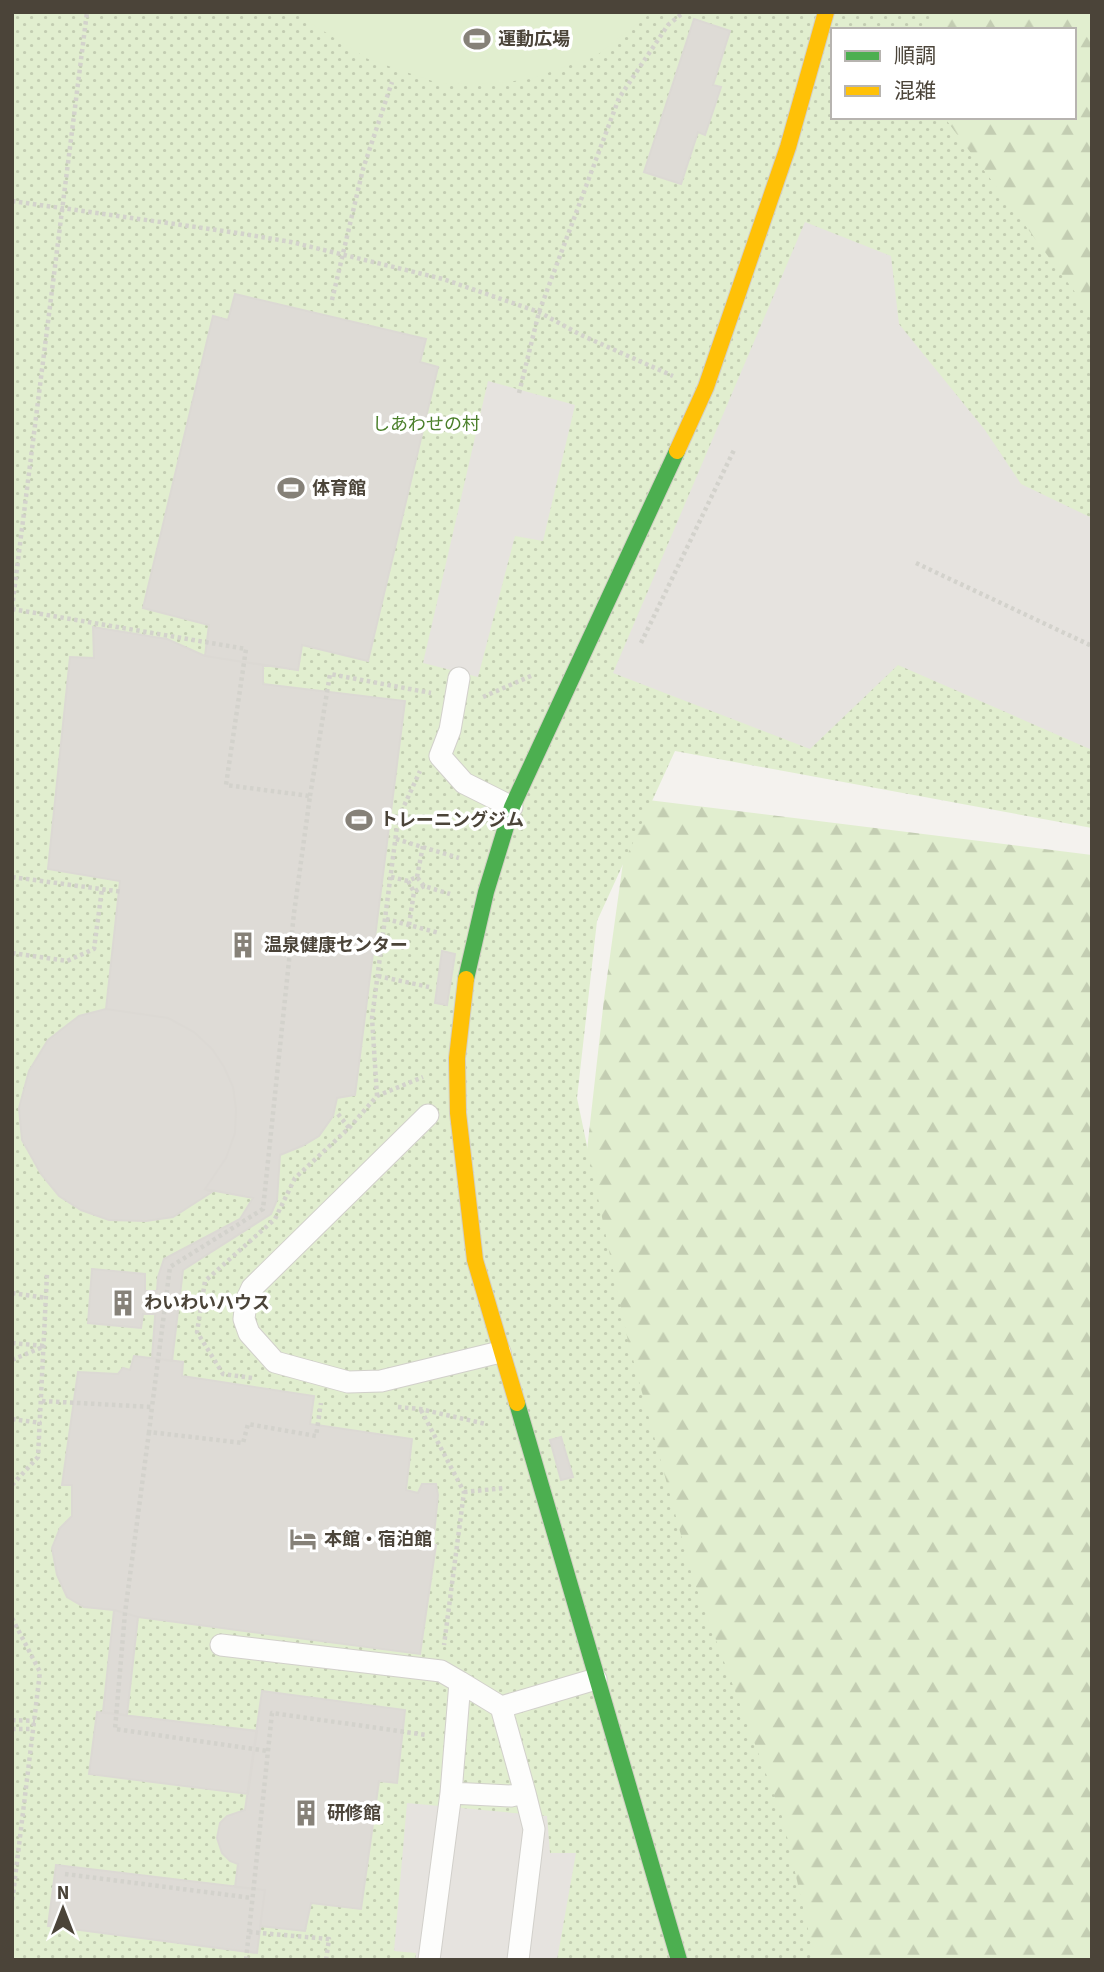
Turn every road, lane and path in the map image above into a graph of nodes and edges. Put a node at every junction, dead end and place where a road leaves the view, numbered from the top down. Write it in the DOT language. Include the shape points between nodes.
graph roads {
  1 [pos="88,12"];
  2 [pos="684,12"];
  3 [pos="826,12"];
  4 [pos="392,82"];
  5 [pos="12,201"];
  6 [pos="63,206"];
  7 [pos="343,255"];
  8 [pos="332,300"];
  9 [pos="539,312"];
  10 [pos="675,376"];
  11 [pos="519,393"];
  12 [pos="734,450"];
  13 [pos="916,563"];
  14 [pos="12,608"];
  15 [pos="641,643"];
  16 [pos="1092,646"];
  17 [pos="540,671"];
  18 [pos="462,692"];
  19 [pos="419,772"];
  20 [pos="310,796"];
  21 [pos="512,807"];
  22 [pos="396,839"];
  23 [pos="423,846"];
  24 [pos="463,859"];
  25 [pos="12,877"];
  26 [pos="391,877"];
  27 [pos="417,877"];
  28 [pos="408,881"];
  29 [pos="424,886"];
  30 [pos="102,889"];
  31 [pos="123,892"];
  32 [pos="414,892"];
  33 [pos="451,894"];
  34 [pos="386,919"];
  35 [pos="409,925"];
  36 [pos="442,934"];
  37 [pos="12,953"];
  38 [pos="378,976"];
  39 [pos="431,987"];
  40 [pos="377,1096"];
  41 [pos="338,1114"];
  42 [pos="428,1115"];
  43 [pos="349,1128"];
  44 [pos="47,1274"];
  45 [pos="12,1293"];
  46 [pos="46,1298"];
  47 [pos="152,1302"];
  48 [pos="165,1303"];
  49 [pos="12,1343"];
  50 [pos="45,1346"];
  51 [pos="500,1352"];
  52 [pos="12,1360"];
  53 [pos="321,1399"];
  54 [pos="42,1401"];
  55 [pos="152,1407"];
  56 [pos="12,1419"];
  57 [pos="41,1423"];
  58 [pos="490,1425"];
  59 [pos="149,1432"];
  60 [pos="12,1485"];
  61 [pos="509,1488"];
  62 [pos="464,1492"];
  63 [pos="12,1618"];
  64 [pos="221,1645"];
  65 [pos="443,1653"];
  66 [pos="596,1679"];
  67 [pos="460,1682"];
  68 [pos="500,1707"];
  69 [pos="265,1711"];
  70 [pos="272,1713"];
  71 [pos="12,1720"];
  72 [pos="35,1721"];
  73 [pos="12,1729"];
  74 [pos="33,1730"];
  75 [pos="432,1736"];
  76 [pos="267,1751"];
  77 [pos="451,1793"];
  78 [pos="524,1793"];
  79 [pos="65,1874"];
  80 [pos="252,1898"];
  81 [pos="12,1903"];
  82 [pos="248,1932"];
  83 [pos="246,1960"];
  84 [pos="326,1960"];
  85 [pos="429,1960"];
  86 [pos="518,1960"];
  87 [pos="679,1960"];
  1 -- 6 [label="path"];
  2 -- 9 [label="path" via="668,24 619,97"];
  3 -- 21 [label="street" via="788,147 706,387"];
  4 -- 7 [label="path" via="363,169"];
  5 -- 6 [label="path"];
  6 -- 7 [label="path" via="238,233"];
  6 -- 14 [label="path"];
  7 -- 8 [label="path"];
  7 -- 9 [label="path" via="443,279"];
  9 -- 10 [label="path"];
  9 -- 11 [label="path"];
  12 -- 15 [label="path"];
  13 -- 16 [label="path"];
  14 -- 20 [label="path" via="246,649 226,785"];
  17 -- 18 [label="path"];
  18 -- 20 [label="path" via="330,674"];
  18 -- 21 [label="lane" via="440,756 464,783"];
  19 -- 22 [label="path" via="398,818"];
  20 -- 48 [label="path" via="263,1209 170,1268"];
  21 -- 51 [label="street" via="474,938 457,1058 458,1113 475,1260"];
  22 -- 23 [label="path"];
  22 -- 26 [label="path"];
  23 -- 24 [label="path"];
  23 -- 27 [label="path"];
  25 -- 30 [label="path"];
  26 -- 28 [label="path"];
  26 -- 34 [label="path"];
  27 -- 28 [label="path"];
  27 -- 29 [label="path"];
  28 -- 32 [label="path"];
  29 -- 32 [label="path"];
  29 -- 33 [label="path"];
  30 -- 31 [label="path"];
  30 -- 37 [label="path" via="94,949 67,961"];
  32 -- 35 [label="path"];
  34 -- 35 [label="path"];
  34 -- 38 [label="path"];
  35 -- 36 [label="path"];
  38 -- 39 [label="path"];
  38 -- 40 [label="path" via="372,1018"];
  41 -- 43 [label="path"];
  42 -- 51 [label="lane" via="252,1288 244,1319 249,1333 275,1362 348,1382 381,1381"];
  44 -- 46 [label="path"];
  45 -- 46 [label="path"];
  46 -- 50 [label="path"];
  47 -- 48 [label="path"];
  48 -- 55 [label="path"];
  49 -- 50 [label="path"];
  50 -- 52 [label="path"];
  50 -- 54 [label="path"];
  51 -- 66 [label="street"];
  53 -- 59 [label="path" via="316,1436 248,1424 243,1443"];
  54 -- 55 [label="path"];
  54 -- 57 [label="path"];
  55 -- 59 [label="path"];
  56 -- 57 [label="path"];
  57 -- 60 [label="path" via="38,1457"];
  58 -- 62 [label="path" via="421,1409"];
  59 -- 76 [label="path" via="115,1729"];
  61 -- 62 [label="path"];
  62 -- 65 [label="path"];
  63 -- 72 [label="path" via="40,1672"];
  64 -- 67 [label="lane" via="441,1671"];
  66 -- 68 [label="lane"];
  66 -- 87 [label="street"];
  67 -- 68 [label="lane"];
  67 -- 77 [label="lane"];
  68 -- 78 [label="lane"];
  69 -- 70 [label="path"];
  70 -- 75 [label="path"];
  70 -- 76 [label="path"];
  71 -- 72 [label="path"];
  72 -- 74 [label="path"];
  73 -- 74 [label="path"];
  74 -- 81 [label="path"];
  76 -- 80 [label="path"];
  77 -- 78 [label="lane"];
  77 -- 85 [label="lane"];
  78 -- 86 [label="lane" via="534,1829"];
  79 -- 80 [label="path"];
  80 -- 82 [label="path"];
  82 -- 83 [label="path"];
  82 -- 84 [label="path" via="329,1939"];
}
